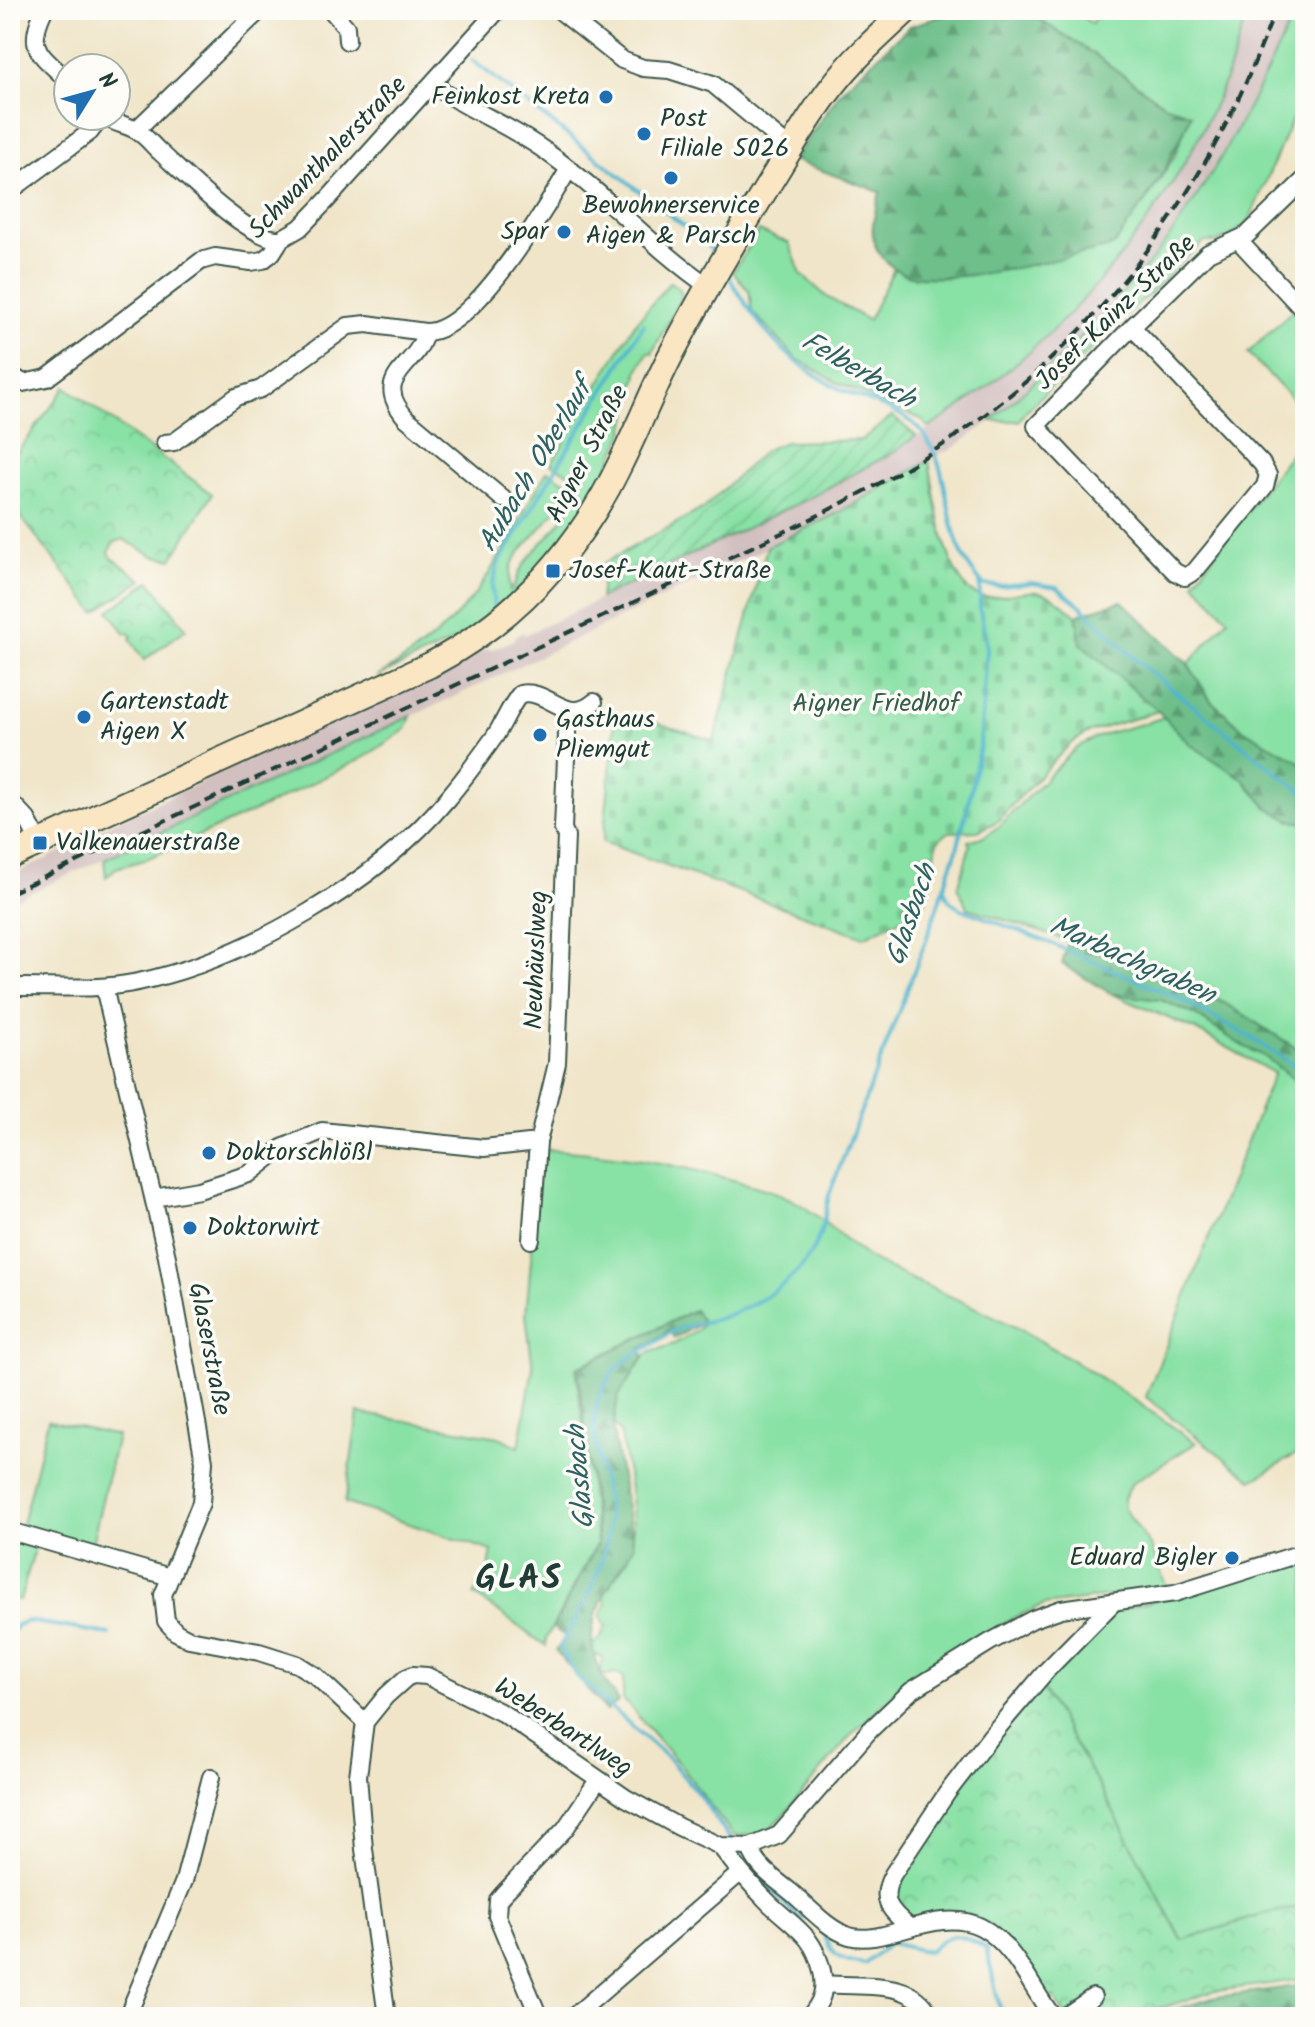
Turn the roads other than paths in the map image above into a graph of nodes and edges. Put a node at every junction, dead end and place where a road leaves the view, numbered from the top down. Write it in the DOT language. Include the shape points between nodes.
graph roads {
  1 [pos="44,10"];
  2 [pos="260,10"];
  3 [pos="331,10"];
  4 [pos="498,10"];
  5 [pos="559,10"];
  6 [pos="907,10"];
  7 [pos="347,41"];
  8 [pos="52,64"];
  9 [pos="432,84"];
  10 [pos="132,129"];
  11 [pos="136,130"];
  12 [pos="90,132"];
  13 [pos="791,149"];
  14 [pos="569,169"];
  15 [pos="1305,179"];
  16 [pos="10,191"];
  17 [pos="281,239"];
  18 [pos="1239,241"];
  19 [pos="717,270"];
  20 [pos="1305,312"];
  21 [pos="1132,327"];
  22 [pos="425,332"];
  23 [pos="10,374"];
  24 [pos="165,443"];
  25 [pos="503,499"];
  26 [pos="594,702"];
  27 [pos="568,710"];
  28 [pos="10,801"];
  29 [pos="40,843"];
  30 [pos="10,856"];
  31 [pos="10,987"];
  32 [pos="104,987"];
  33 [pos="538,1142"];
  34 [pos="154,1198"];
  35 [pos="531,1240"];
  36 [pos="10,1531"];
  37 [pos="1305,1552"];
  38 [pos="170,1577"];
  39 [pos="1114,1602"];
  40 [pos="365,1722"];
  41 [pos="211,1777"];
  42 [pos="598,1780"];
  43 [pos="720,1846"];
  44 [pos="755,1846"];
  45 [pos="740,1873"];
  46 [pos="908,1926"];
  47 [pos="825,1984"];
  48 [pos="1093,1997"];
  49 [pos="930,2015"];
  50 [pos="127,2017"];
  51 [pos="387,2017"];
  52 [pos="539,2017"];
  53 [pos="573,2017"];
  54 [pos="809,2017"];
  55 [pos="1053,2017"];
  56 [pos="1064,2017"];
  1 -- 8 [label="street" via="34,39"];
  2 -- 11 [label="street"];
  3 -- 7 [label="street" via="346,27"];
  4 -- 9 [label="street, Schwanthalerstraße"];
  5 -- 13 [label="street" via="628,63 713,84"];
  6 -- 13 [label="main road, Aigner Straße" via="832,87"];
  9 -- 14 [label="street"];
  9 -- 17 [label="street, Schwanthalerstraße" via="300,228"];
  10 -- 11 [label="street"];
  11 -- 17 [label="street" via="247,227"];
  12 -- 16 [label="street"];
  13 -- 19 [label="main road, Aigner Straße"];
  14 -- 19 [label="street" via="680,266"];
  14 -- 22 [label="street" via="491,287 447,327"];
  15 -- 18 [label="street, Josef-Kainz-Straße"];
  17 -- 23 [label="street, Schwanthalerstraße" via="260,261 201,261 47,378 23,383"];
  18 -- 20 [label="street"];
  18 -- 21 [label="street, Josef-Kainz-Straße" via="1208,253"];
  19 -- 29 [label="main road, Aigner Straße" via="605,494 574,544 533,591 479,636 430,665"];
  21 -- 21 [label="street, Josef-Kainz-Straße" via="1036,426 1185,577 1265,486 1268,475"];
  22 -- 24 [label="street" via="348,326 261,389 239,395 174,442"];
  22 -- 25 [label="street" via="421,347 395,377 395,401 406,418"];
  26 -- 27 [label="street" via="582,710"];
  27 -- 32 [label="street" via="533,694 520,694 471,769 426,822 299,919 176,972"];
  27 -- 33 [label="street, Neuhäuslweg" via="557,1063"];
  28 -- 29 [label="street"];
  29 -- 30 [label="main road, Aigner Straße"];
  31 -- 32 [label="street"];
  32 -- 34 [label="street, Glaserstraße"];
  33 -- 34 [label="street" via="484,1148 322,1131 282,1148 249,1174"];
  33 -- 35 [label="street, Neuhäuslweg"];
  34 -- 38 [label="street, Glaserstraße" via="204,1461 201,1503"];
  36 -- 38 [label="street"];
  37 -- 39 [label="street" via="1175,1593"];
  38 -- 40 [label="street, Glaserstraße" via="163,1605 166,1621 176,1632 297,1664"];
  39 -- 44 [label="street" via="1061,1609 1033,1619 920,1684 870,1730 779,1835"];
  39 -- 46 [label="street" via="990,1737 893,1874 886,1899"];
  40 -- 42 [label="street, Weberbartlweg" via="406,1678 427,1676 504,1714"];
  40 -- 51 [label="street" via="358,1787"];
  41 -- 50 [label="street" via="184,1881"];
  42 -- 43 [label="street, Weberbartlweg"];
  42 -- 52 [label="street" via="565,1829 496,1907"];
  43 -- 44 [label="street, Weberbartlweg"];
  43 -- 45 [label="street"];
  44 -- 46 [label="street" via="757,1863 847,1936 869,1937"];
  45 -- 47 [label="street" via="811,1942"];
  45 -- 53 [label="street"];
  46 -- 55 [label="street" via="961,1922 988,1931 1009,1952"];
  47 -- 49 [label="street" via="901,1990 917,1998"];
  47 -- 54 [label="street"];
  48 -- 56 [label="street"];
}
